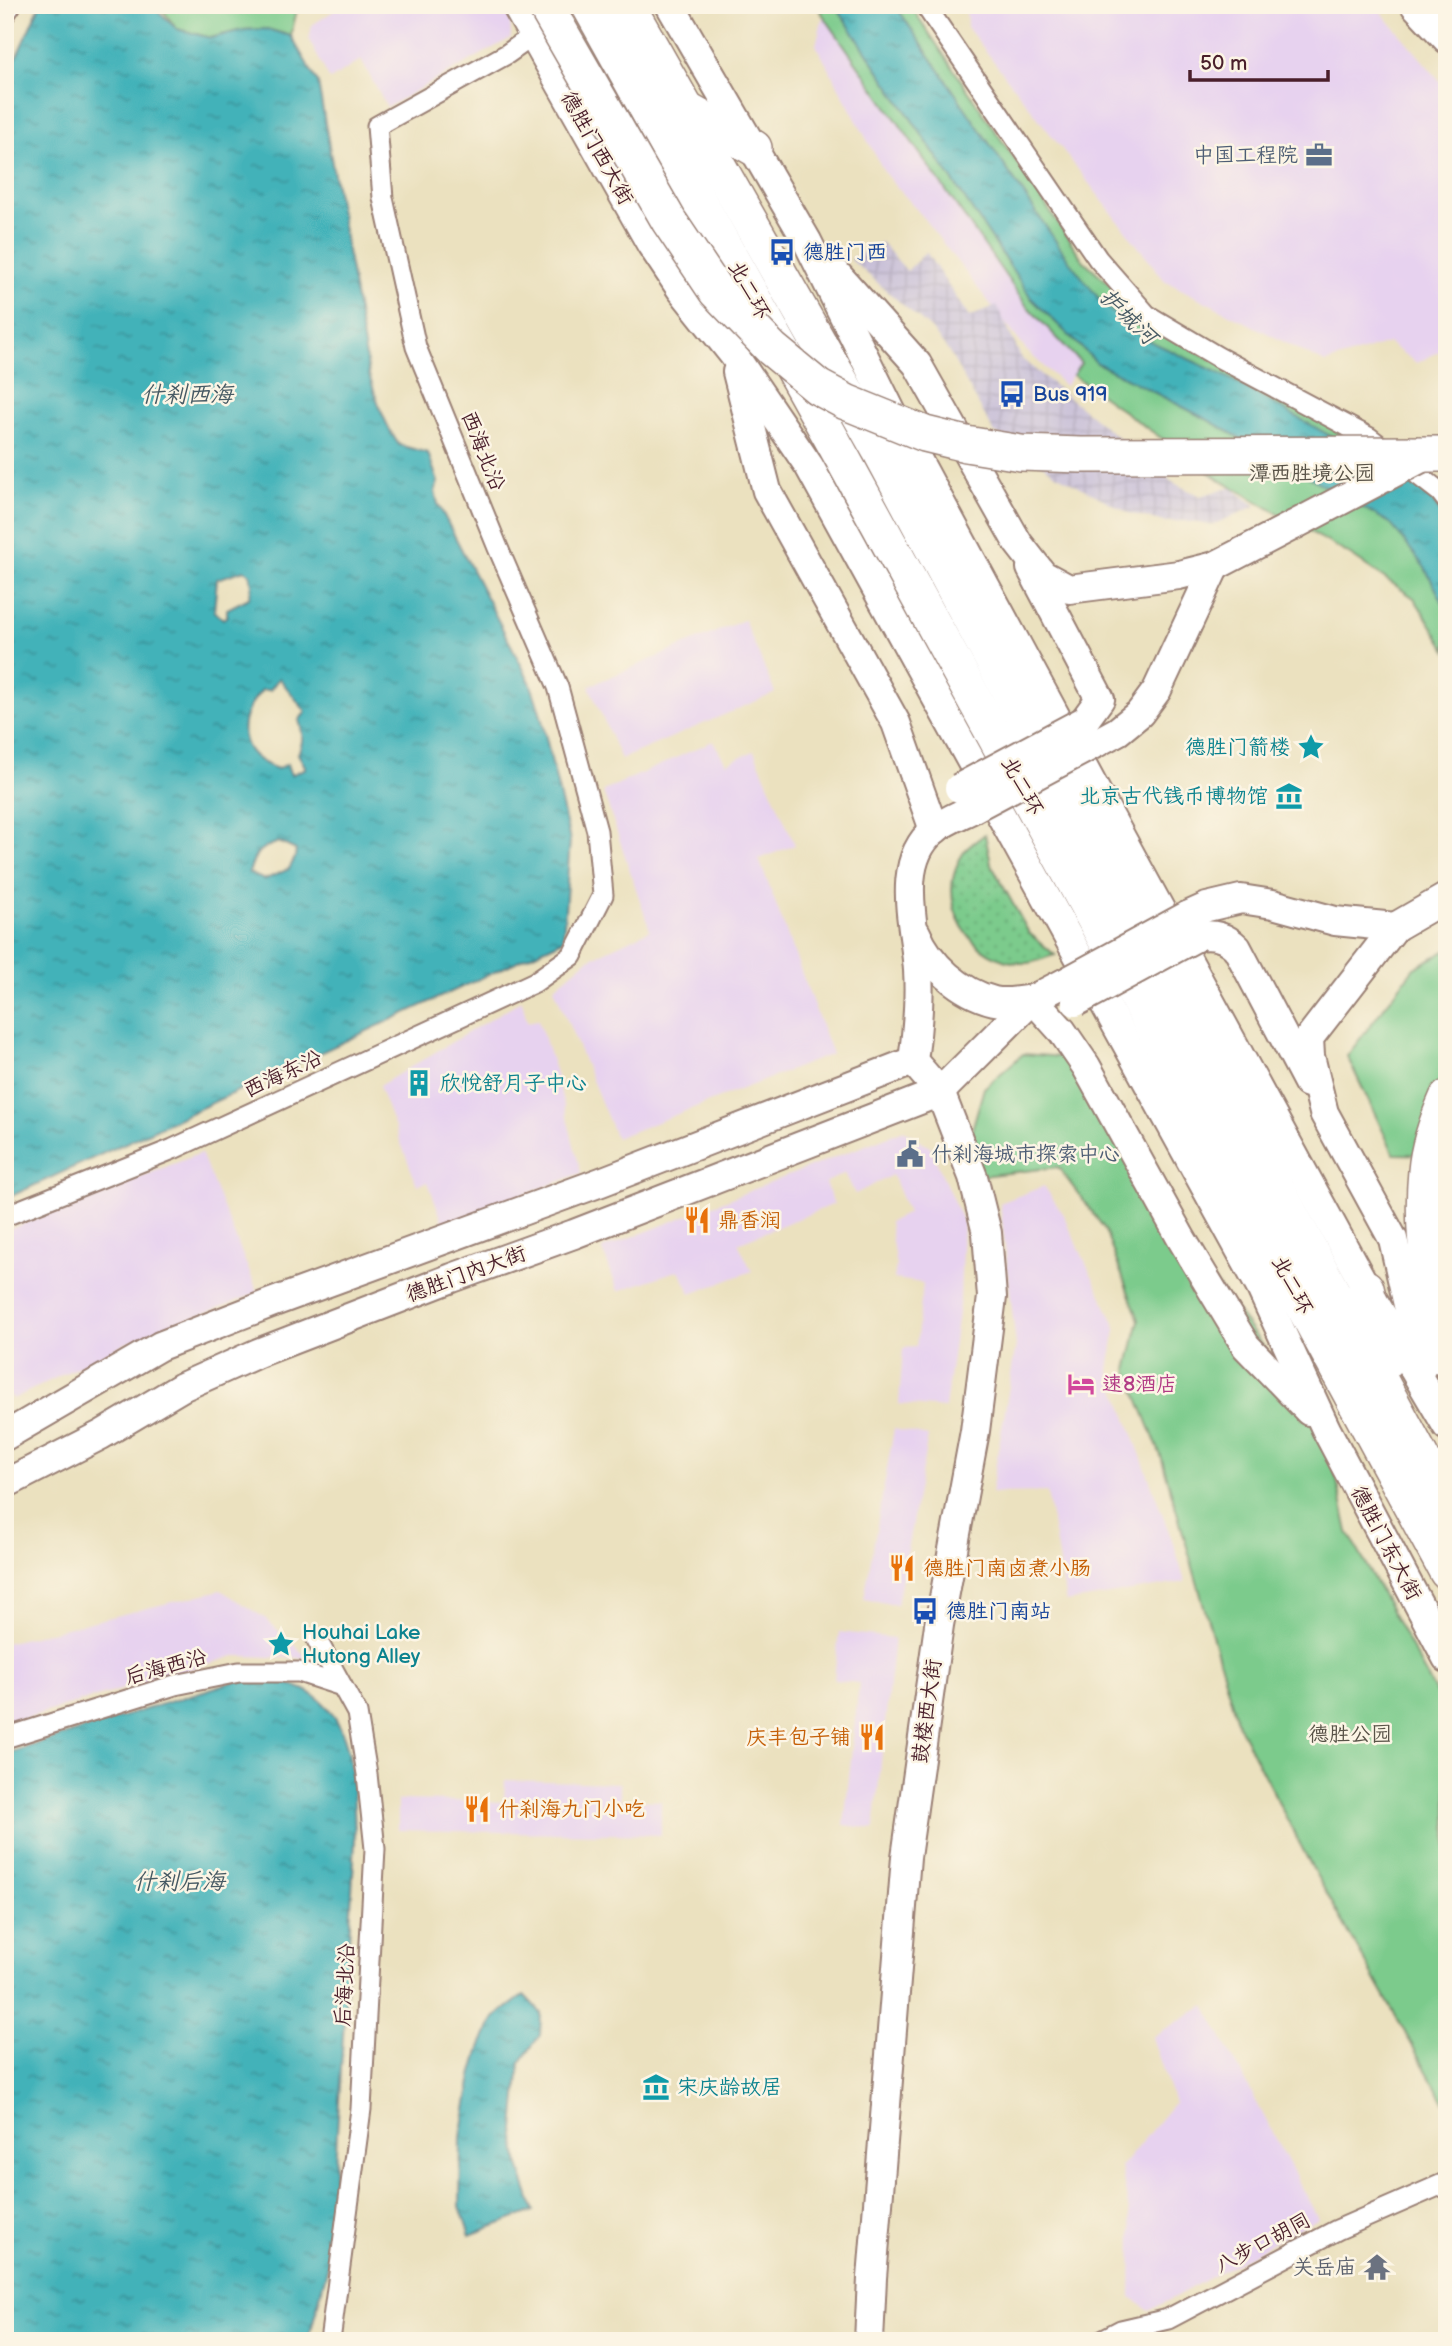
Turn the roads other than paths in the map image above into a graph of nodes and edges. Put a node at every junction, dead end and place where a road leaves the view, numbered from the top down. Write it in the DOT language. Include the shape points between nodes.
graph roads {
  1 [pos="11,5"];
  2 [pos="516,5"];
  3 [pos="557,5"];
  4 [pos="589,5"];
  5 [pos="627,5"];
  6 [pos="670,5"];
  7 [pos="925,5"];
  8 [pos="1415,5"];
  9 [pos="5,14"];
  10 [pos="540,20"];
  11 [pos="1447,39"];
  12 [pos="633,83"];
  13 [pos="687,109"];
  14 [pos="754,148"];
  15 [pos="643,159"];
  16 [pos="807,241"];
  17 [pos="681,289"];
  18 [pos="733,354"];
  19 [pos="1447,445"];
  20 [pos="1447,454"];
  21 [pos="1447,501"];
  22 [pos="1018,543"];
  23 [pos="1214,566"];
  24 [pos="897,723"];
  25 [pos="1090,732"];
  26 [pos="965,798"];
  27 [pos="934,830"];
  28 [pos="1447,897"];
  29 [pos="913,924"];
  30 [pos="1193,926"];
  31 [pos="1395,927"];
  32 [pos="572,956"];
  33 [pos="1071,992"];
  34 [pos="1033,999"];
  35 [pos="913,1061"];
  36 [pos="1086,1066"];
  37 [pos="940,1092"];
  38 [pos="1447,1098"];
  39 [pos="1324,1113"];
  40 [pos="5,1216"];
  41 [pos="1366,1288"];
  42 [pos="1447,1360"];
  43 [pos="1428,1393"];
  44 [pos="1394,1408"];
  45 [pos="1447,1426"];
  46 [pos="1326,1429"];
  47 [pos="11,1435"];
  48 [pos="5,1485"];
  49 [pos="1447,1505"];
  50 [pos="1442,1564"];
  51 [pos="1447,1592"];
  52 [pos="317,1640"];
  53 [pos="1447,1658"];
  54 [pos="342,1686"];
  55 [pos="5,1738"];
  56 [pos="1447,2182"];
  57 [pos="330,2341"];
  58 [pos="869,2341"];
  59 [pos="1100,2341"];
  1 -- 9 [label="street"];
  2 -- 10 [label="street, 德胜门西大街"];
  3 -- 15 [label="street, 德胜门西大街"];
  4 -- 12 [label="highway, 北二环"];
  5 -- 13 [label="highway, 北二环"];
  6 -- 14 [label="street"];
  7 -- 21 [label="street" via="1098,259 1147,315 1370,438"];
  8 -- 11 [label="street"];
  10 -- 17 [label="street, 德胜门西大街" via="651,244"];
  10 -- 20 [label="highway, bridge" via="716,291 772,349 818,387 846,402 925,434 1021,453"];
  10 -- 32 [label="street, 西海北沿" via="507,54 377,126 383,198 416,347 558,687 597,831 603,895"];
  12 -- 15 [label="highway"];
  12 -- 50 [label="highway, 北二环" via="1076,884"];
  13 -- 14 [label="highway"];
  13 -- 44 [label="highway, 北二环" via="879,449"];
  14 -- 16 [label="street"];
  15 -- 17 [label="street, 德胜门西大街"];
  16 -- 22 [label="street" via="917,365"];
  16 -- 41 [label="street" via="891,411"];
  17 -- 18 [label="street, 德胜门西大街"];
  18 -- 24 [label="street" via="767,491"];
  18 -- 46 [label="street, 德胜门西大街" via="809,466 1261,1288"];
  19 -- 23 [label="street, bridge"];
  22 -- 23 [label="street" via="1043,575 1069,589"];
  22 -- 25 [label="street" via="1100,699"];
  23 -- 25 [label="street" via="1157,690 1140,713 1118,731"];
  24 -- 26 [label="street" via="936,787"];
  24 -- 27 [label="street"];
  25 -- 26 [label="street, bridge"];
  26 -- 27 [label="street"];
  27 -- 29 [label="street" via="913,865"];
  28 -- 31 [label="street"];
  29 -- 34 [label="street" via="930,957 960,986 995,1002"];
  29 -- 35 [label="street" via="919,986"];
  30 -- 31 [label="street" via="1214,905 1241,899 1335,921"];
  30 -- 33 [label="street, bridge"];
  30 -- 39 [label="street" via="1237,947"];
  31 -- 39 [label="street" via="1309,1038"];
  32 -- 40 [label="street, 西海东沿" via="536,982 206,1135"];
  33 -- 34 [label="street"];
  33 -- 36 [label="street" via="1070,1025"];
  34 -- 36 [label="street"];
  34 -- 37 [label="street"];
  35 -- 37 [label="street"];
  35 -- 47 [label="street, 德胜门内大街" via="160,1346"];
  36 -- 46 [label="street" via="1246,1346"];
  37 -- 48 [label="street, 德胜门内大街" via="258,1353 182,1387"];
  37 -- 58 [label="street, 鼓楼西大街" via="976,1188 987,1233 992,1297 975,1431 939,1625 906,1857"];
  38 -- 42 [label="highway" via="1426,1169 1424,1223"];
  39 -- 43 [label="street" via="1393,1240"];
  41 -- 43 [label="street"];
  41 -- 44 [label="highway"];
  43 -- 45 [label="street"];
  44 -- 49 [label="highway, 北二环"];
  46 -- 53 [label="street, 德胜门东大街"];
  50 -- 51 [label="highway, 北二环"];
  52 -- 54 [label="street, 后海北沿"];
  54 -- 55 [label="street, 后海西沿" via="299,1672 239,1672 175,1685"];
  54 -- 57 [label="street, 后海北沿" via="358,1713 375,1849 362,2109"];
  56 -- 59 [label="street, 八步口胡同" via="1337,2230 1168,2319 1121,2330"];
}
